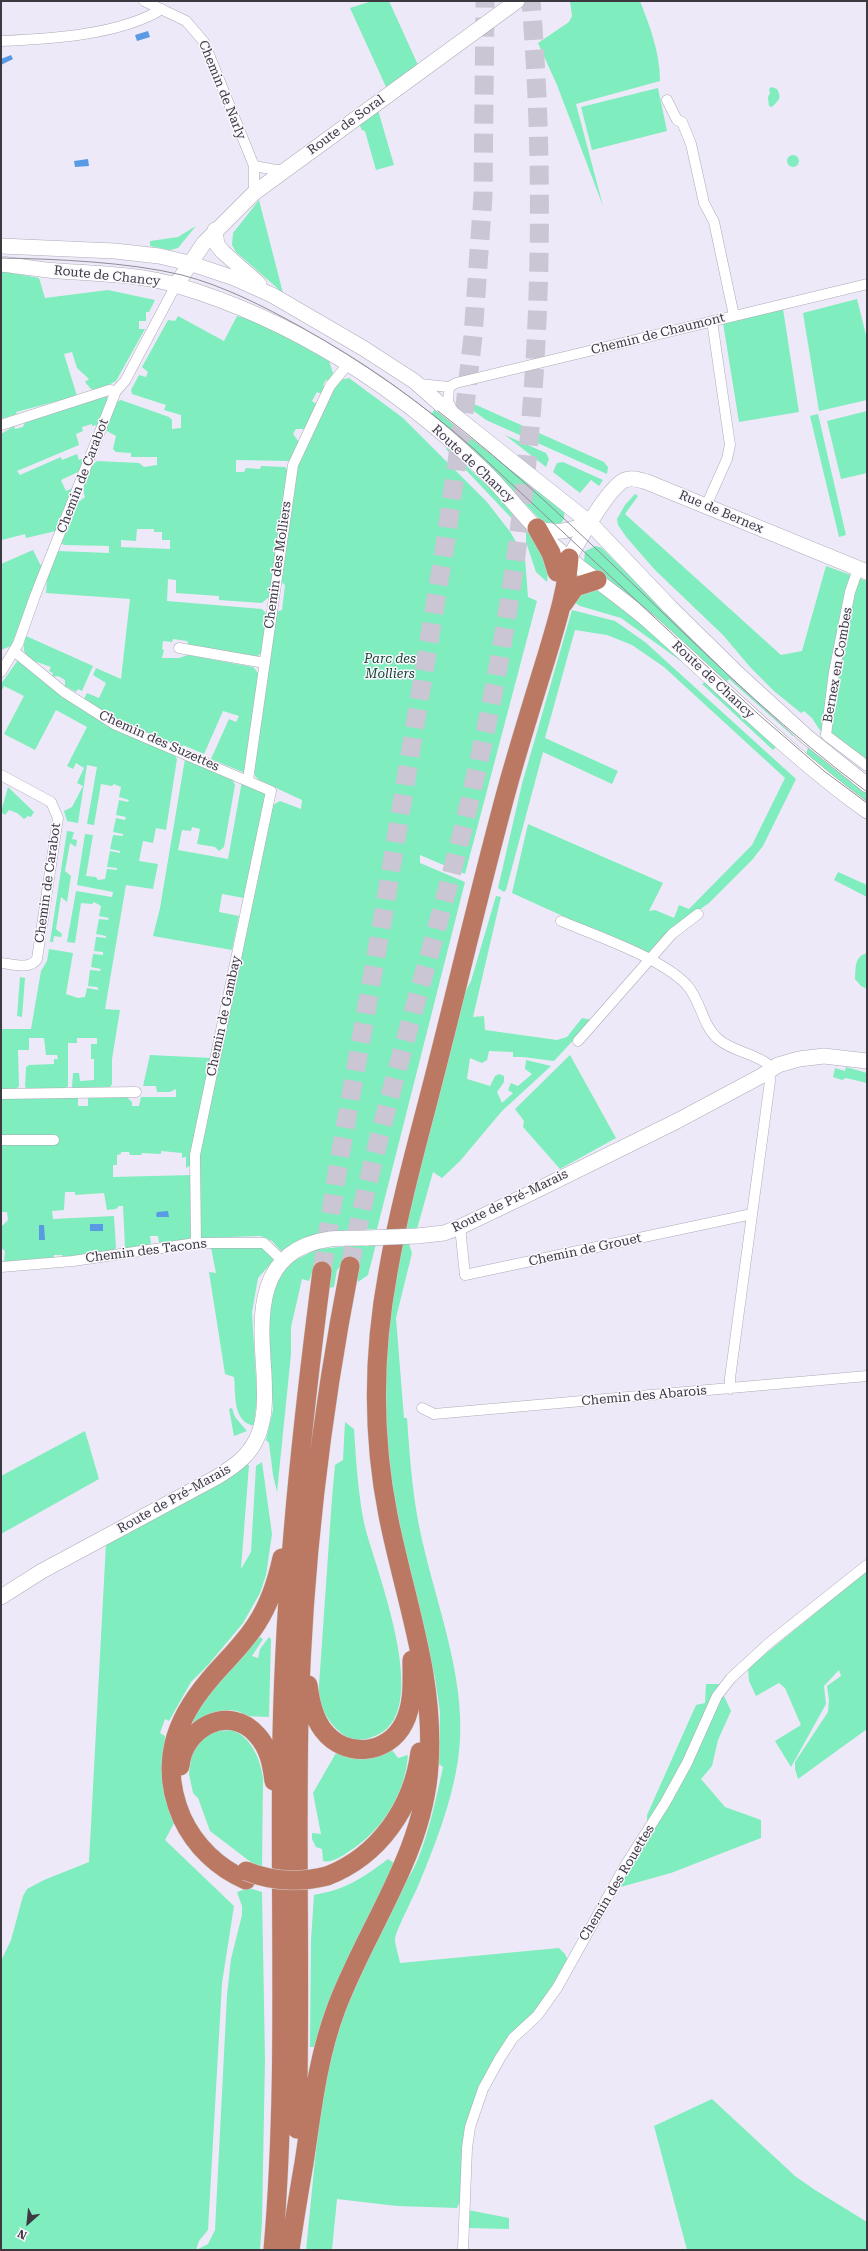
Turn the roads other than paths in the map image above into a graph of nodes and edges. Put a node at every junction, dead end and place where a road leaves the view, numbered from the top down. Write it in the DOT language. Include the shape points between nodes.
graph roads {
  1 [pos="144,1"];
  2 [pos="517,1"];
  3 [pos="162,9"];
  4 [pos="1,41"];
  5 [pos="667,100"];
  6 [pos="254,166"];
  7 [pos="284,170"];
  8 [pos="254,193"];
  9 [pos="215,230"];
  10 [pos="1,246"];
  11 [pos="189,263"];
  12 [pos="1,264"];
  13 [pos="867,284"];
  14 [pos="176,285"];
  15 [pos="272,295"];
  16 [pos="734,316"];
  17 [pos="712,321"];
  18 [pos="348,364"];
  19 [pos="419,384"];
  20 [pos="449,387"];
  21 [pos="116,391"];
  22 [pos="454,414"];
  23 [pos="1,426"];
  24 [pos="706,506"];
  25 [pos="590,523"];
  26 [pos="537,528"];
  27 [pos="570,558"];
  28 [pos="862,571"];
  29 [pos="556,572"];
  30 [pos="597,580"];
  31 [pos="560,610"];
  32 [pos="180,648"];
  33 [pos="8,656"];
  34 [pos="265,663"];
  35 [pos="1,672"];
  36 [pos="867,766"];
  37 [pos="1,775"];
  38 [pos="248,780"];
  39 [pos="867,785"];
  40 [pos="271,791"];
  41 [pos="867,811"];
  42 [pos="698,914"];
  43 [pos="561,921"];
  44 [pos="650,960"];
  45 [pos="1,963"];
  46 [pos="578,1041"];
  47 [pos="867,1061"];
  48 [pos="771,1070"];
  49 [pos="136,1092"];
  50 [pos="1,1094"];
  51 [pos="1,1140"];
  52 [pos="54,1140"];
  53 [pos="752,1214"];
  54 [pos="460,1227"];
  55 [pos="196,1243"];
  56 [pos="284,1262"];
  57 [pos="350,1266"];
  58 [pos="1,1267"];
  59 [pos="322,1271"];
  60 [pos="867,1376"];
  61 [pos="730,1389"];
  62 [pos="422,1408"];
  63 [pos="298,1476"];
  64 [pos="867,1565"];
  65 [pos="1,1596"];
  66 [pos="302,1639"];
  67 [pos="412,1660"];
  68 [pos="430,1747"];
  69 [pos="281,1838"];
  70 [pos="246,1876"];
  71 [pos="326,1880"];
  72 [pos="284,2249"];
  73 [pos="463,2250"];
  1 -- 3 [label="street, Chemin de Narly"];
  2 -- 7 [label="main road, Route de Soral"];
  3 -- 4 [label="street" via="153,15 111,28 30,40"];
  3 -- 6 [label="street, Chemin de Narly" via="186,20 204,42"];
  5 -- 16 [label="street" via="677,120 682,122 691,144 704,203 714,222"];
  6 -- 7 [label="street"];
  6 -- 8 [label="street, Chemin de Narly"];
  7 -- 8 [label="main road, Route de Soral"];
  8 -- 9 [label="main road, Route de Soral"];
  9 -- 11 [label="main road, Route de Soral"];
  9 -- 15 [label="main road" via="217,245 223,252"];
  10 -- 11 [label="main road, Route de Chancy" via="122,252 160,256"];
  11 -- 14 [label="main road, Route de Soral"];
  11 -- 15 [label="main road, Route de Chancy" via="234,278"];
  12 -- 14 [label="main road, Route de Chancy" via="133,276"];
  13 -- 16 [label="street, Chemin de Chaumont"];
  14 -- 18 [label="main road, Route de Chancy" via="220,299 276,322"];
  14 -- 21 [label="street, Chemin de Carabot" via="125,381"];
  15 -- 19 [label="main road, Route de Chancy" via="364,348"];
  16 -- 17 [label="street, Chemin de Chaumont"];
  17 -- 20 [label="street, Chemin de Chaumont" via="456,383"];
  17 -- 24 [label="street" via="730,445 727,459"];
  18 -- 26 [label="main road, Route de Chancy" via="403,402 455,444 493,479"];
  18 -- 34 [label="street, Chemin des Molliers" via="330,386 293,465"];
  19 -- 20 [label="street, Chemin de Chaumont"];
  19 -- 22 [label="main road, Route de Chancy"];
  20 -- 22 [label="street" via="448,402"];
  21 -- 23 [label="street" via="109,390"];
  21 -- 33 [label="street, Chemin de Carabot"];
  22 -- 25 [label="main road, Route de Chancy"];
  24 -- 25 [label="main road, Rue de Bernex" via="647,482 630,478 617,486"];
  24 -- 28 [label="main road, Rue de Bernex"];
  25 -- 26 [label="main road" via="564,532"];
  25 -- 27 [label="main road"];
  25 -- 39 [label="main road, Route de Chancy" via="738,674 804,734"];
  26 -- 27 [label="main road, Route de Chancy" via="550,543"];
  26 -- 29 [label="highway"];
  27 -- 29 [label="highway"];
  27 -- 30 [label="main road, Route de Chancy"];
  27 -- 31 [label="highway"];
  28 -- 36 [label="street, Bernex en Combes" via="849,604 834,672 826,735"];
  29 -- 67 [label="highway" via="496,796 389,1220 370,1324 366,1364 370,1467 381,1535"];
  30 -- 31 [label="highway" via="575,588"];
  30 -- 41 [label="main road, Route de Chancy" via="652,624 786,748"];
  31 -- 68 [label="highway" via="501,811 402,1205 381,1311 376,1390 380,1460 393,1537 423,1660 429,1704"];
  32 -- 34 [label="street"];
  33 -- 35 [label="street, Chemin de Carabot"];
  33 -- 38 [label="street, Chemin des Suzettes" via="116,725"];
  34 -- 38 [label="street, Chemin des Molliers"];
  37 -- 45 [label="street, Chemin de Carabot" via="51,802 58,818 37,959 27,966"];
  38 -- 40 [label="street, Chemin des Suzettes"];
  40 -- 55 [label="street, Chemin de Gambay" via="195,1155"];
  42 -- 44 [label="street" via="672,934"];
  43 -- 44 [label="street"];
  44 -- 46 [label="street"];
  44 -- 48 [label="street" via="685,983 716,1038 726,1046 766,1063"];
  47 -- 48 [label="main road, Route de Pré-Marais" via="834,1056 812,1057 786,1063"];
  48 -- 53 [label="street"];
  48 -- 54 [label="main road, Route de Pré-Marais" via="615,1152"];
  49 -- 50 [label="street"];
  51 -- 52 [label="street"];
  53 -- 54 [label="street, Chemin de Grouet" via="465,1275"];
  53 -- 61 [label="street"];
  54 -- 56 [label="main road, Route de Pré-Marais, bridge" via="444,1233 417,1236 330,1239 311,1244 295,1252"];
  55 -- 56 [label="street, Chemin des Tacons" via="264,1244"];
  55 -- 58 [label="street, Chemin des Tacons" via="73,1261"];
  56 -- 65 [label="main road, Route de Pré-Marais" via="272,1276 264,1297 261,1320 264,1413 256,1440 244,1457 217,1477 42,1571"];
  57 -- 66 [label="highway" via="321,1437"];
  59 -- 63 [label="highway"];
  60 -- 61 [label="street, Chemin des Abarois"];
  61 -- 62 [label="street, Chemin des Abarois" via="434,1414"];
  63 -- 69 [label="highway" via="284,1674"];
  63 -- 70 [label="highway" via="277,1580 269,1602 250,1634 189,1706 175,1738 171,1762 175,1797 188,1829 211,1858 229,1872"];
  64 -- 73 [label="street, Chemin des Rouettes" via="769,1643 731,1678 717,1696 666,1803 625,1866 557,1988 543,2009 508,2045 491,2073 477,2103 470,2127"];
  66 -- 67 [label="highway" via="310,1701 316,1718 334,1740 352,1749 377,1747 388,1742 400,1729 411,1703"];
  66 -- 72 [label="highway" via="298,1789 299,2061 296,2179"];
  67 -- 71 [label="highway" via="419,1697 421,1729 418,1761 410,1792 394,1822 376,1845"];
  68 -- 71 [label="highway" via="416,1796 397,1832 366,1864 346,1876"];
  68 -- 72 [label="highway" via="425,1796 412,1840 341,1996 324,2045"];
  69 -- 70 [label="highway" via="272,1764 261,1740 252,1730 235,1721 218,1721 201,1727 187,1743 182,1754 180,1779 186,1804 193,1822 209,1844"];
  69 -- 72 [label="highway" via="281,2097 278,2195"];
  70 -- 71 [label="highway, bridge" via="288,1881"];
}
